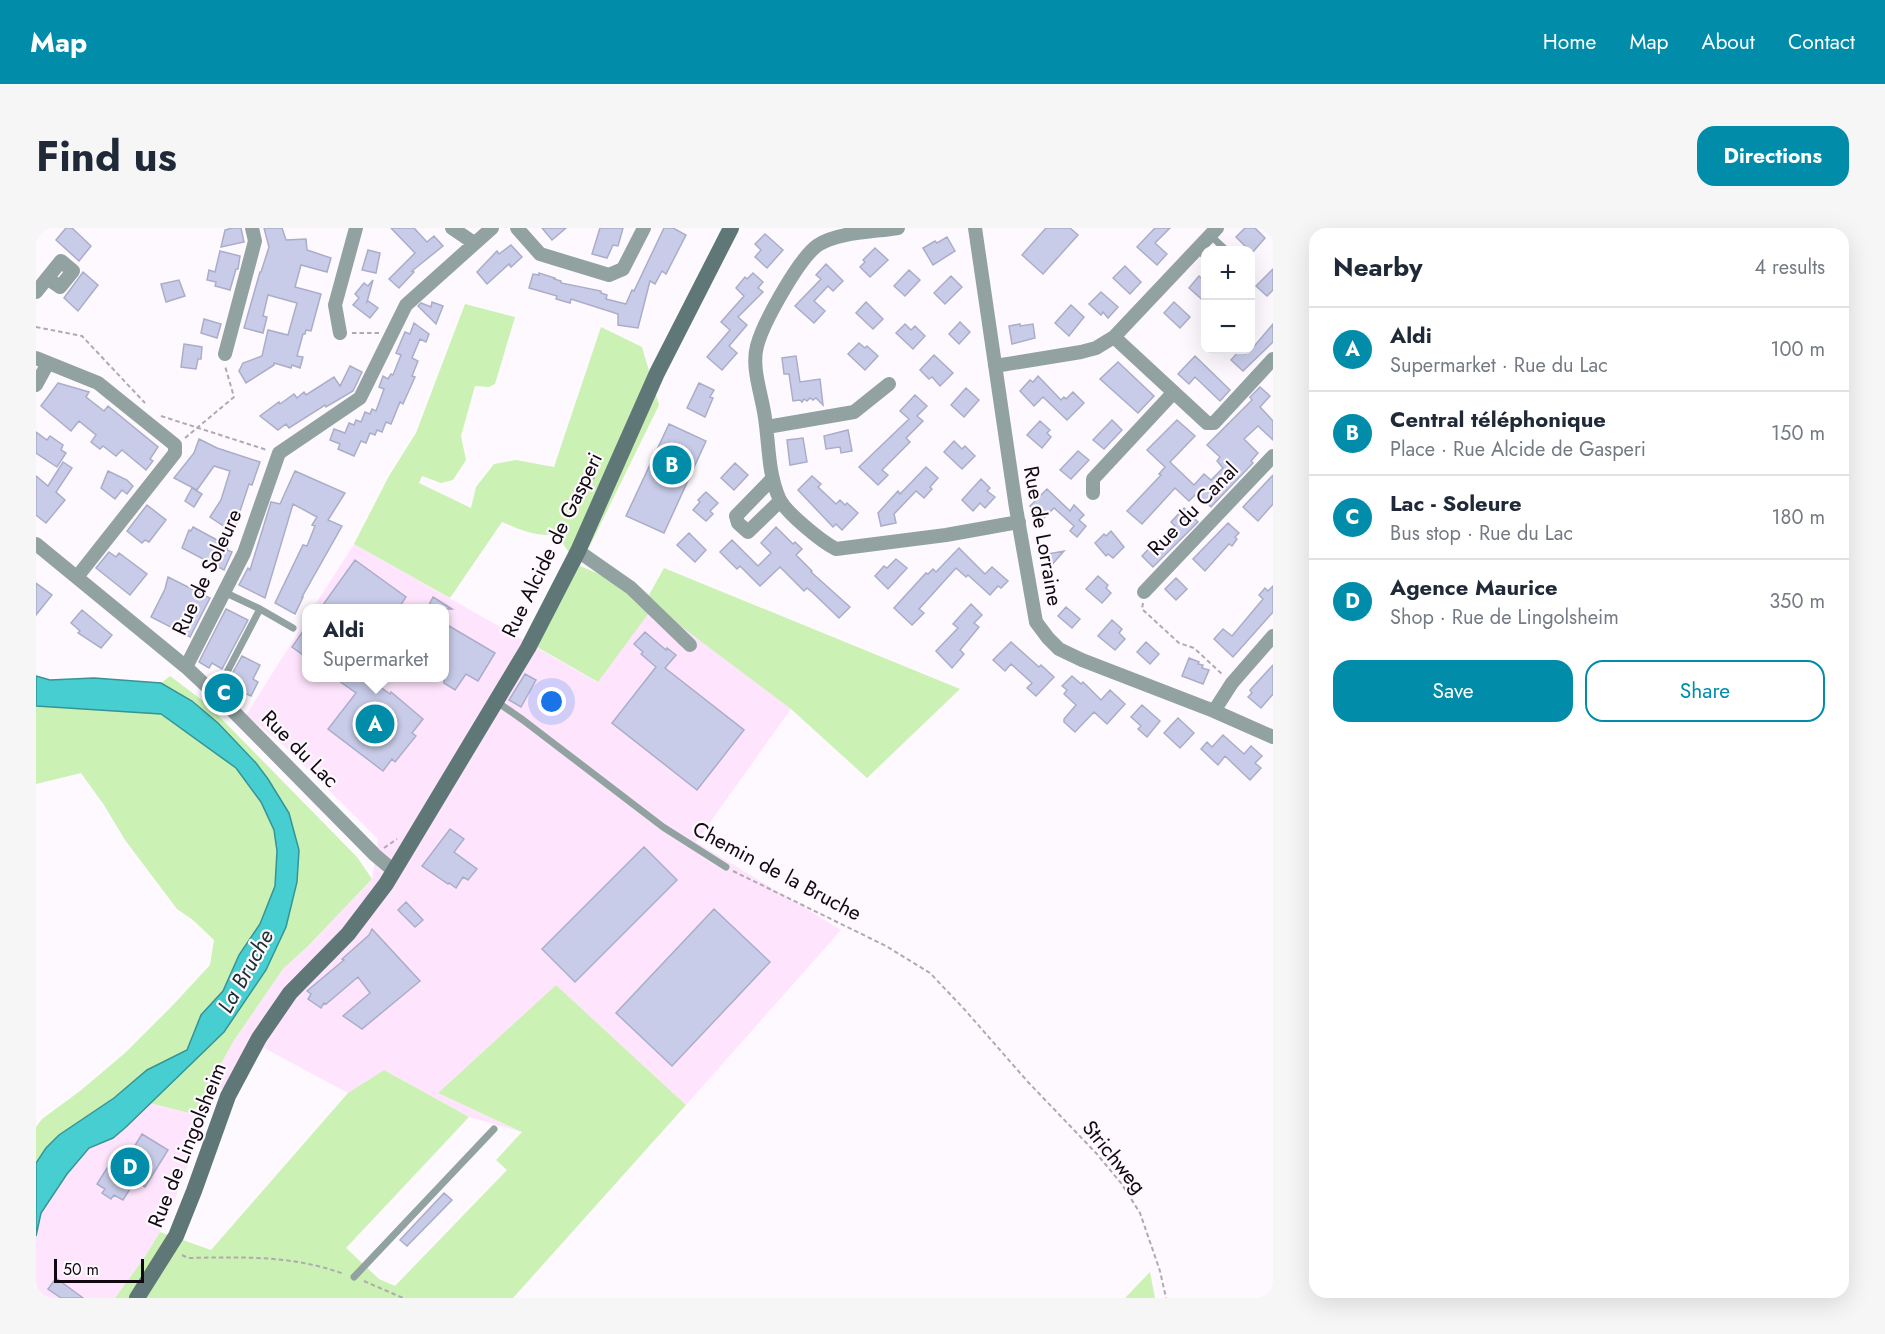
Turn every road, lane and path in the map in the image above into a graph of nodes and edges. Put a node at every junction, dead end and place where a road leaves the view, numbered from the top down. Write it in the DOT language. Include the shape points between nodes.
graph roads {
  1 [pos="252,228"];
  2 [pos="356,228"];
  3 [pos="452,228"];
  4 [pos="492,228"];
  5 [pos="517,228"];
  6 [pos="644,228"];
  7 [pos="731,228"];
  8 [pos="898,228"];
  9 [pos="975,228"];
  10 [pos="1213,232"];
  11 [pos="474,243"];
  12 [pos="1205,246"];
  13 [pos="1223,246"];
  14 [pos="1201,253"];
  15 [pos="47,278"];
  16 [pos="36,292"];
  17 [pos="36,327"];
  18 [pos="340,333"];
  19 [pos="392,333"];
  20 [pos="1114,337"];
  21 [pos="225,354"];
  22 [pos="1273,359"];
  23 [pos="42,361"];
  24 [pos="995,366"];
  25 [pos="889,384"];
  26 [pos="36,385"];
  27 [pos="1174,392"];
  28 [pos="148,406"];
  29 [pos="156,415"];
  30 [pos="767,427"];
  31 [pos="198,428"];
  32 [pos="175,444"];
  33 [pos="279,453"];
  34 [pos="1273,456"];
  35 [pos="599,467"];
  36 [pos="772,479"];
  37 [pos="589,487"];
  38 [pos="1093,493"];
  39 [pos="780,501"];
  40 [pos="1019,522"];
  41 [pos="36,544"];
  42 [pos="578,551"];
  43 [pos="77,577"];
  44 [pos="224,592"];
  45 [pos="1144,592"];
  46 [pos="260,609"];
  47 [pos="293,628"];
  48 [pos="1273,636"];
  49 [pos="690,645"];
  50 [pos="186,667"];
  51 [pos="1232,684"];
  52 [pos="215,695"];
  53 [pos="496,702"];
  54 [pos="1214,711"];
  55 [pos="1273,737"];
  56 [pos="402,836"];
  57 [pos="375,855"];
  58 [pos="726,867"];
  59 [pos="394,872"];
  60 [pos="1028,1082"];
  61 [pos="494,1129"];
  62 [pos="168,1250"];
  63 [pos="354,1277"];
  64 [pos="137,1298"];
  65 [pos="403,1298"];
  66 [pos="1166,1298"];
  1 -- 21 [label="street" via="255,241"];
  2 -- 18 [label="street" via="335,305"];
  3 -- 11 [label="street"];
  4 -- 11 [label="street"];
  5 -- 6 [label="street" via="540,254 609,275 623,269"];
  7 -- 42 [label="main road, Rue Alcide de Gasperi" via="657,373"];
  8 -- 30 [label="street" via="836,238 818,246 800,263 757,346 756,369"];
  9 -- 24 [label="street, Rue de Lorraine"];
  10 -- 12 [label="street"];
  10 -- 13 [label="lane"];
  11 -- 19 [label="street" via="406,305"];
  14 -- 20 [label="street"];
  15 -- 16 [label="street"];
  17 -- 28 [label="path" via="81,336"];
  18 -- 19 [label="path"];
  19 -- 33 [label="street" via="360,398"];
  20 -- 24 [label="street" via="1081,352"];
  20 -- 27 [label="street"];
  21 -- 31 [label="path" via="234,398"];
  22 -- 27 [label="street" via="1214,423 1207,423"];
  23 -- 26 [label="street"];
  23 -- 32 [label="street" via="98,383"];
  24 -- 40 [label="street, Rue de Lorraine"];
  25 -- 30 [label="street" via="854,412"];
  27 -- 38 [label="street" via="1093,479"];
  29 -- 31 [label="path"];
  30 -- 36 [label="street"];
  31 -- 32 [label="path"];
  31 -- 33 [label="path"];
  32 -- 43 [label="street" via="175,453"];
  33 -- 44 [label="street, Rue de Soleure" via="244,553"];
  34 -- 45 [label="street, Rue du Canal"];
  35 -- 37 [label="path"];
  36 -- 39 [label="street"];
  36 -- 39 [label="street" via="736,516 738,523 748,532"];
  39 -- 40 [label="street" via="822,542 836,549"];
  40 -- 54 [label="street, Rue de Lorraine" via="1036,622 1059,649"];
  41 -- 43 [label="street, Rue du Lac"];
  42 -- 49 [label="street" via="632,588"];
  42 -- 53 [label="main road, Rue Alcide de Gasperi"];
  43 -- 50 [label="street, Rue du Lac"];
  44 -- 46 [label="lane"];
  44 -- 50 [label="street, Rue de Soleure"];
  45 -- 51 [label="path" via="1142,609 1179,643 1194,648"];
  46 -- 47 [label="lane"];
  46 -- 52 [label="lane"];
  48 -- 51 [label="street"];
  50 -- 52 [label="street, Rue du Lac"];
  51 -- 54 [label="street"];
  52 -- 57 [label="street, Rue du Lac"];
  53 -- 58 [label="lane, Chemin de la Bruche" via="663,827"];
  53 -- 59 [label="main road, Rue Alcide de Gasperi"];
  54 -- 55 [label="street, Rue de Lorraine"];
  56 -- 57 [label="path"];
  57 -- 59 [label="street, Rue du Lac"];
  58 -- 60 [label="path, Chemin de la Bruche" via="886,946 930,973"];
  59 -- 62 [label="main road, Rue de Lingolsheim" via="361,919 290,993 259,1038 228,1096 187,1210"];
  60 -- 66 [label="path, Strichweg" via="1121,1183 1140,1213"];
  61 -- 63 [label="lane"];
  62 -- 63 [label="path" via="188,1258 265,1256 326,1267"];
  62 -- 64 [label="main road, Rue de Lingolsheim"];
  63 -- 65 [label="path"];
}
